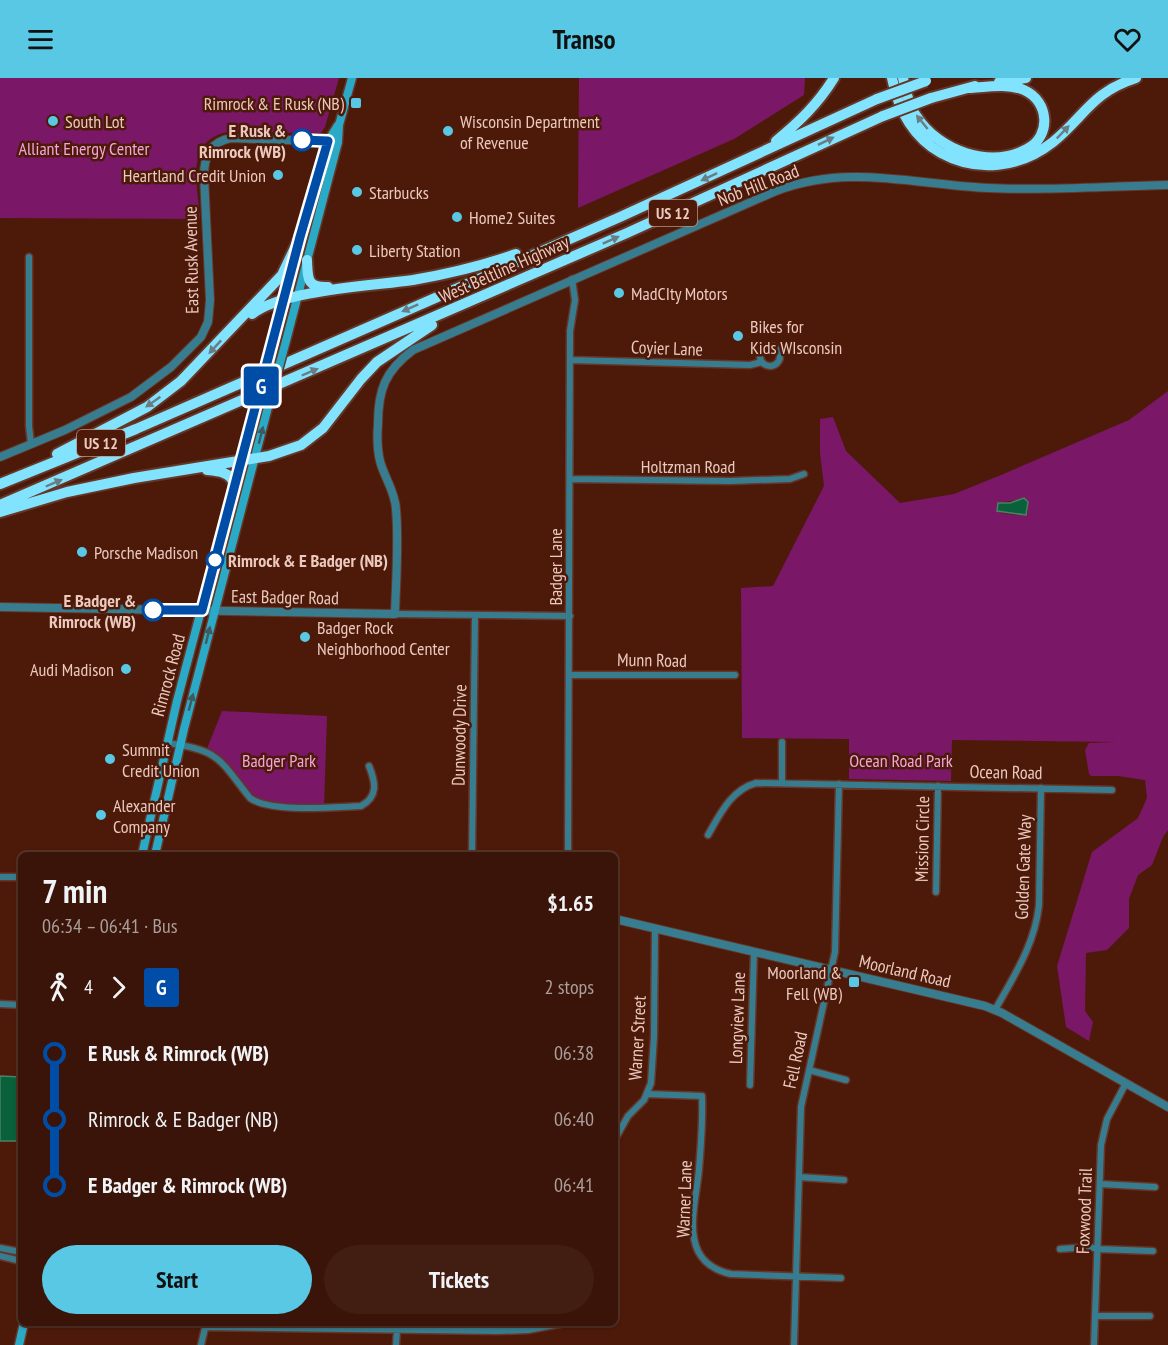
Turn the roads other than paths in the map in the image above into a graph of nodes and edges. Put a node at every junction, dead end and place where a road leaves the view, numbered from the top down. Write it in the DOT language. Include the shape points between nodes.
graph roads {
  1 [pos="352,78"];
  2 [pos="834,78"];
  3 [pos="892,78"];
  4 [pos="903,78"];
  5 [pos="1026,78"];
  6 [pos="1136,78"];
  7 [pos="931,80"];
  8 [pos="969,88"];
  9 [pos="339,125"];
  10 [pos="328,141"];
  11 [pos="338,142"];
  12 [pos="762,152"];
  13 [pos="1168,185"];
  14 [pos="598,225"];
  15 [pos="300,237"];
  16 [pos="29,256"];
  17 [pos="307,260"];
  18 [pos="572,279"];
  19 [pos="361,286"];
  20 [pos="297,297"];
  21 [pos="284,300"];
  22 [pos="461,306"];
  23 [pos="232,329"];
  24 [pos="571,360"];
  25 [pos="762,362"];
  26 [pos="31,444"];
  27 [pos="0,457"];
  28 [pos="256,458"];
  29 [pos="241,460"];
  30 [pos="195,468"];
  31 [pos="804,474"];
  32 [pos="570,479"];
  33 [pos="0,483"];
  34 [pos="234,484"];
  35 [pos="0,505"];
  36 [pos="0,512"];
  37 [pos="0,608"];
  38 [pos="202,610"];
  39 [pos="214,610"];
  40 [pos="394,614"];
  41 [pos="475,615"];
  42 [pos="570,616"];
  43 [pos="569,675"];
  44 [pos="735,675"];
  45 [pos="782,742"];
  46 [pos="167,743"];
  47 [pos="180,745"];
  48 [pos="369,766"];
  49 [pos="782,783"];
  50 [pos="839,784"];
  51 [pos="938,786"];
  52 [pos="1041,788"];
  53 [pos="1112,790"];
  54 [pos="708,835"];
  55 [pos="143,852"];
  56 [pos="156,852"];
  57 [pos="472,852"];
  58 [pos="568,852"];
  59 [pos="0,877"];
  60 [pos="18,877"];
  61 [pos="936,892"];
  62 [pos="618,920"];
  63 [pos="655,929"];
  64 [pos="754,952"];
  65 [pos="832,970"];
  66 [pos="0,1004"];
  67 [pos="18,1005"];
  68 [pos="995,1010"];
  69 [pos="809,1070"];
  70 [pos="846,1080"];
  71 [pos="1126,1083"];
  72 [pos="750,1085"];
  73 [pos="647,1094"];
  74 [pos="1168,1107"];
  75 [pos="618,1134"];
  76 [pos="799,1177"];
  77 [pos="844,1180"];
  78 [pos="1100,1184"];
  79 [pos="1155,1187"];
  80 [pos="0,1248"];
  81 [pos="1060,1249"];
  82 [pos="1098,1250"];
  83 [pos="18,1251"];
  84 [pos="1153,1251"];
  85 [pos="0,1256"];
  86 [pos="18,1260"];
  87 [pos="796,1277"];
  88 [pos="841,1278"];
  89 [pos="1095,1316"];
  90 [pos="1150,1316"];
  91 [pos="23,1326"];
  92 [pos="205,1326"];
  93 [pos="243,1326"];
  94 [pos="497,1326"];
  95 [pos="549,1326"];
  96 [pos="397,1330"];
  97 [pos="498,1331"];
  98 [pos="19,1345"];
  99 [pos="201,1345"];
  100 [pos="396,1345"];
  101 [pos="794,1345"];
  102 [pos="1094,1345"];
  1 -- 9 [label="main road, Rimrock Road"];
  2 -- 12 [label="highway" via="806,116"];
  3 -- 6 [label="highway, one-way" via="906,119 918,135 952,159 975,165 1017,161 1037,153 1106,92"];
  8 -- 4 [label="highway, one-way" via="1010,87 1034,96 1045,114 1039,139 1028,149 990,157 948,147 916,117"];
  5 -- 8 [label="highway, West Beltline Highway / US 12"];
  7 -- 12 [label="highway, West Beltline Highway / US 12, bridge" via="877,99"];
  22 -- 8 [label="highway, West Beltline Highway / US 12, one-way, bridge" via="883,116"];
  9 -- 10 [label="main road, Rimrock Road"];
  9 -- 11 [label="main road, Rimrock Road"];
  10 -- 11 [label="street, East Rusk Avenue"];
  10 -- 15 [label="main road, Rimrock Road"];
  10 -- 26 [label="street, East Rusk Avenue" via="231,138 210,149 204,176 210,311 201,337 164,374 131,397"];
  11 -- 17 [label="main road, Rimrock Road"];
  12 -- 14 [label="highway, West Beltline Highway / US 12, one-way"];
  13 -- 18 [label="street, Nob Hill Road" via="989,188 861,176 830,178 776,190"];
  14 -- 19 [label="highway" via="454,273"];
  14 -- 33 [label="highway, West Beltline Highway / US 12, one-way" via="136,429"];
  15 -- 21 [label="main road, Rimrock Road"];
  15 -- 23 [label="highway" via="282,275"];
  16 -- 26 [label="street"];
  17 -- 19 [label="highway" via="308,278 314,286"];
  17 -- 20 [label="main road, Rimrock Road"];
  18 -- 24 [label="street, Badger Lane" via="575,300"];
  18 -- 40 [label="street, Nob Hill Road" via="426,343 402,358 385,380 378,406 377,444 396,507"];
  19 -- 20 [label="highway"];
  20 -- 21 [label="highway"];
  28 -- 20 [label="main road, Rimrock Road, one-way, bridge"];
  21 -- 23 [label="highway" via="257,310"];
  21 -- 29 [label="main road, Rimrock Road, bridge"];
  22 -- 28 [label="highway" via="377,362 313,437 292,448"];
  35 -- 22 [label="highway, West Beltline Highway / US 12, one-way"];
  23 -- 33 [label="highway, one-way" via="181,381 147,407"];
  24 -- 25 [label="street, Coyier Lane" via="750,365"];
  24 -- 32 [label="street, Badger Lane"];
  26 -- 27 [label="street, East Rusk Avenue"];
  28 -- 29 [label="highway"];
  28 -- 39 [label="main road, Rimrock Road"];
  29 -- 30 [label="highway"];
  29 -- 34 [label="main road, Rimrock Road"];
  30 -- 34 [label="highway" via="221,472 230,476"];
  30 -- 36 [label="highway" via="67,492"];
  31 -- 32 [label="street, Holtzman Road" via="790,479 730,482"];
  32 -- 42 [label="street, Badger Lane"];
  34 -- 38 [label="main road, Rimrock Road"];
  37 -- 38 [label="street, East Badger Road"];
  38 -- 39 [label="street, East Badger Road"];
  38 -- 46 [label="main road, Rimrock Road"];
  39 -- 40 [label="street, East Badger Road"];
  47 -- 39 [label="main road, Rimrock Road, one-way"];
  40 -- 41 [label="street, East Badger Road"];
  41 -- 42 [label="street, East Badger Road"];
  41 -- 57 [label="street, Dunwoody Drive"];
  42 -- 43 [label="street, Badger Lane"];
  43 -- 44 [label="street, Munn Road"];
  43 -- 58 [label="street, Badger Lane"];
  45 -- 49 [label="street"];
  46 -- 47 [label="street"];
  46 -- 55 [label="main road, Rimrock Road"];
  47 -- 48 [label="street" via="216,756 250,798 273,806 360,806 371,799 375,790"];
  47 -- 56 [label="main road, Rimrock Road"];
  49 -- 50 [label="street, Ocean Road"];
  49 -- 54 [label="street, Ocean Road" via="756,783 742,790 731,798"];
  50 -- 51 [label="street, Ocean Road"];
  50 -- 65 [label="street, Fell Road"];
  51 -- 52 [label="street, Ocean Road"];
  51 -- 61 [label="street, Mission Circle"];
  52 -- 53 [label="street, Ocean Road"];
  52 -- 68 [label="street, Golden Gate Way" via="1037,924 1026,954"];
  59 -- 60 [label="street"];
  62 -- 63 [label="street, Moorland Road"];
  63 -- 64 [label="street, Moorland Road"];
  63 -- 73 [label="street, Warner Street" via="653,1066"];
  64 -- 65 [label="street, Moorland Road"];
  64 -- 72 [label="street, Longview Lane"];
  65 -- 68 [label="street, Moorland Road"];
  65 -- 69 [label="street, Fell Road"];
  66 -- 67 [label="street"];
  68 -- 71 [label="street, Moorland Road"];
  69 -- 70 [label="street"];
  69 -- 76 [label="street, Fell Road" via="801,1107"];
  71 -- 74 [label="street, Moorland Road"];
  71 -- 78 [label="street, Foxwood Trail" via="1105,1126"];
  73 -- 75 [label="street, Warner Street"];
  73 -- 87 [label="street, Warner Lane" via="702,1096 694,1233 697,1249 707,1263 731,1274"];
  76 -- 77 [label="street"];
  76 -- 87 [label="street, Fell Road"];
  78 -- 79 [label="street"];
  78 -- 82 [label="street, Foxwood Trail"];
  80 -- 83 [label="street"];
  81 -- 82 [label="street"];
  82 -- 84 [label="street"];
  82 -- 89 [label="street, Foxwood Trail"];
  85 -- 86 [label="street"];
  87 -- 88 [label="street"];
  87 -- 101 [label="street, Fell Road"];
  89 -- 90 [label="street"];
  89 -- 102 [label="street, Foxwood Trail"];
  91 -- 98 [label="main road"];
  92 -- 99 [label="street"];
  93 -- 96 [label="street"];
  94 -- 97 [label="street"];
  95 -- 97 [label="street"];
  96 -- 97 [label="street"];
  96 -- 100 [label="street"];
}
